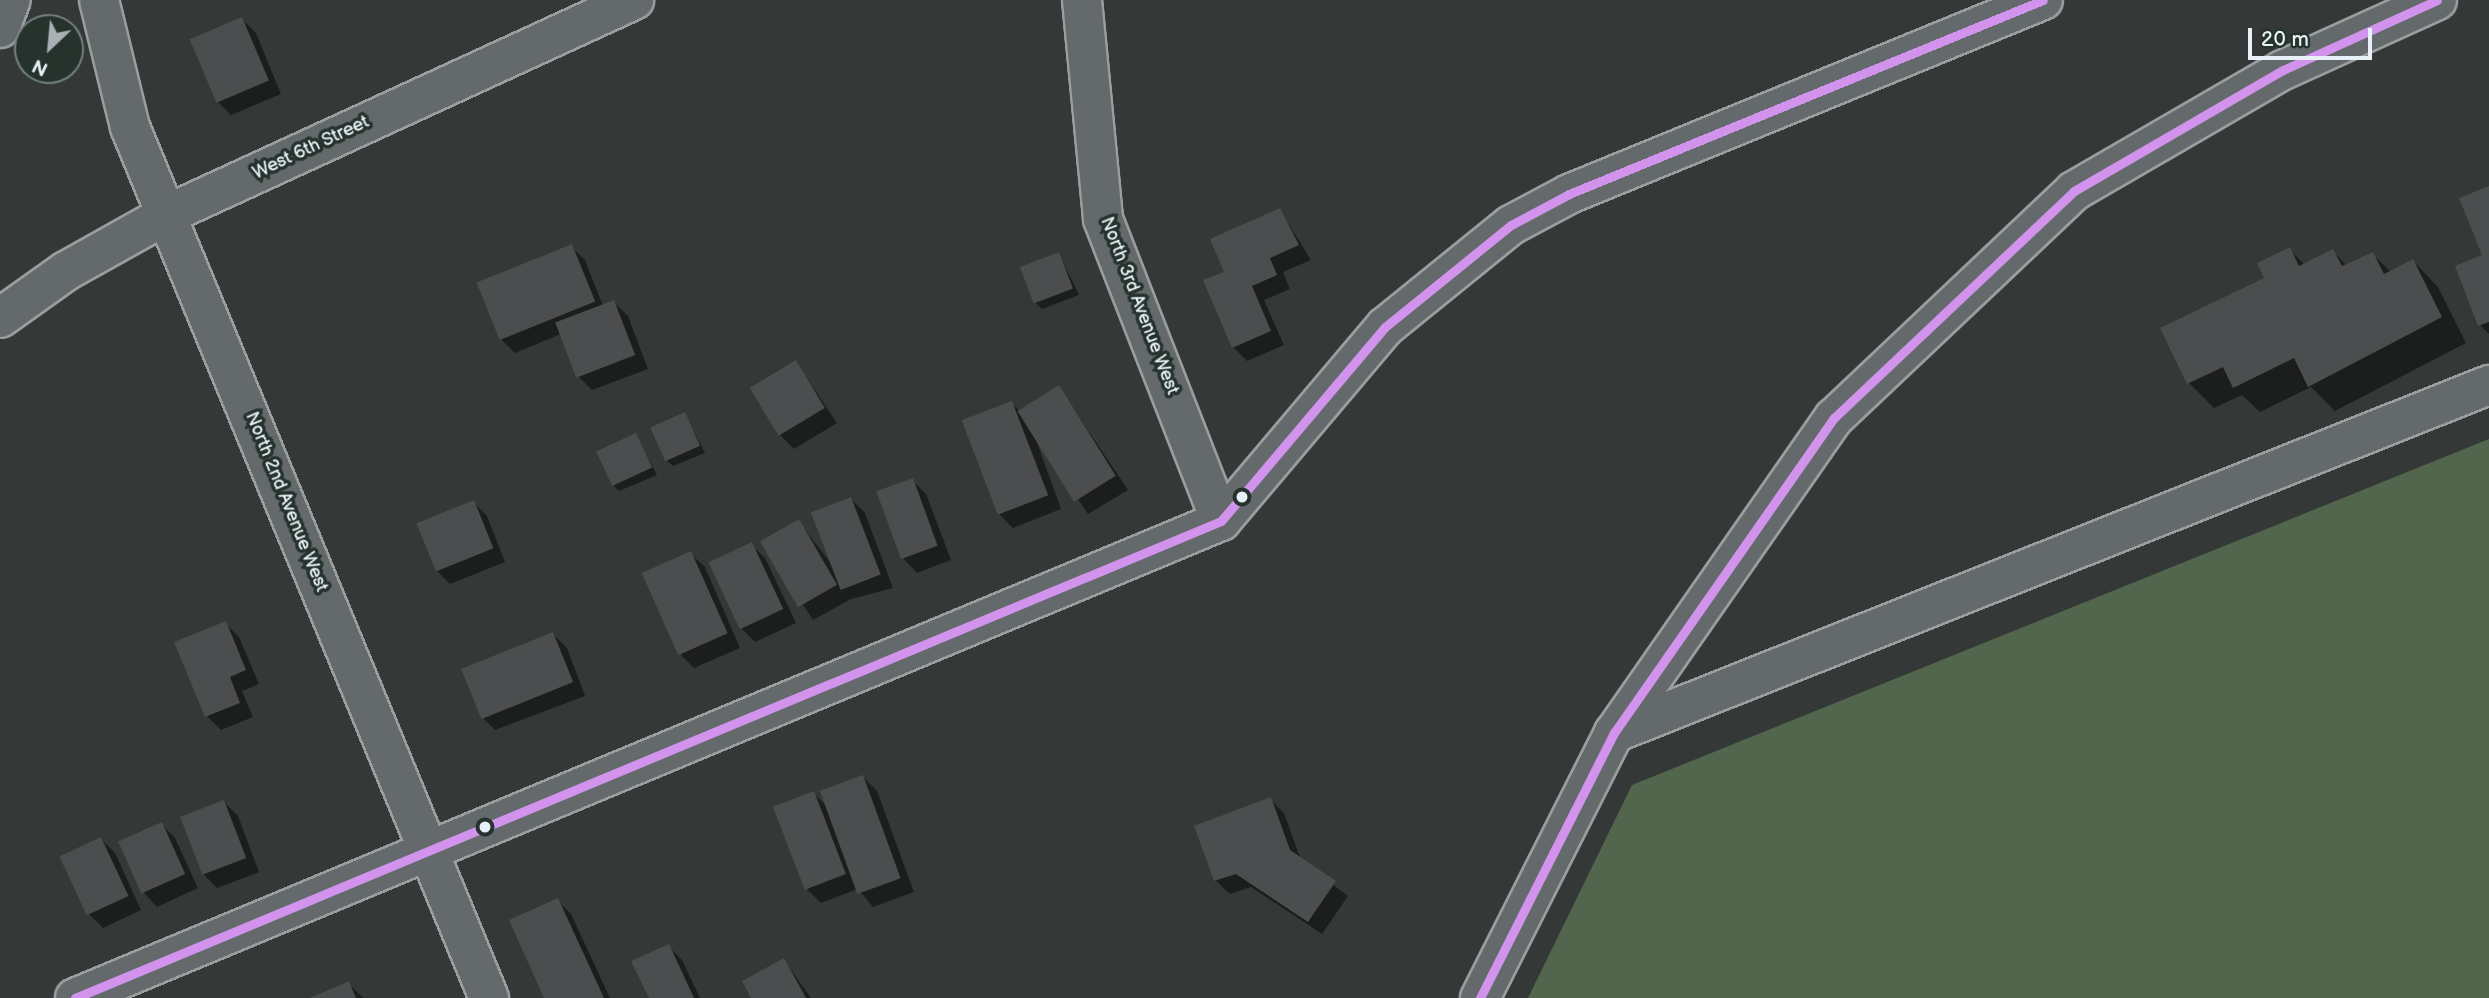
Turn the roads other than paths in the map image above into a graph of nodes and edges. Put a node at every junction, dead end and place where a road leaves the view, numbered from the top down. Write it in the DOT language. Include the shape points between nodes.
graph roads {
  1 [pos="11,0"];
  2 [pos="99,0"];
  3 [pos="634,0"];
  4 [pos="1082,0"];
  5 [pos="2043,0"];
  6 [pos="2437,0"];
  7 [pos="0,28"];
  8 [pos="168,214"];
  9 [pos="0,318"];
  10 [pos="2489,385"];
  11 [pos="1221,521"];
  12 [pos="1614,733"];
  13 [pos="430,855"];
  14 [pos="75,998"];
  15 [pos="489,998"];
  16 [pos="1479,998"];
  1 -- 7 [label="main road"];
  2 -- 8 [label="main road, North 2nd Avenue West" via="130,127"];
  3 -- 8 [label="main road, West 6th Street"];
  4 -- 11 [label="main road, North 3rd Avenue West" via="1103,219"];
  5 -- 11 [label="main road" via="1569,194 1511,225 1385,327"];
  6 -- 12 [label="main road" via="2283,70 2074,191 1834,418"];
  8 -- 9 [label="main road, West 6th Street" via="66,271"];
  8 -- 13 [label="main road, North 2nd Avenue West"];
  10 -- 12 [label="main road"];
  11 -- 13 [label="main road"];
  12 -- 16 [label="main road"];
  13 -- 14 [label="main road"];
  13 -- 15 [label="main road, North 2nd Avenue West"];
}
